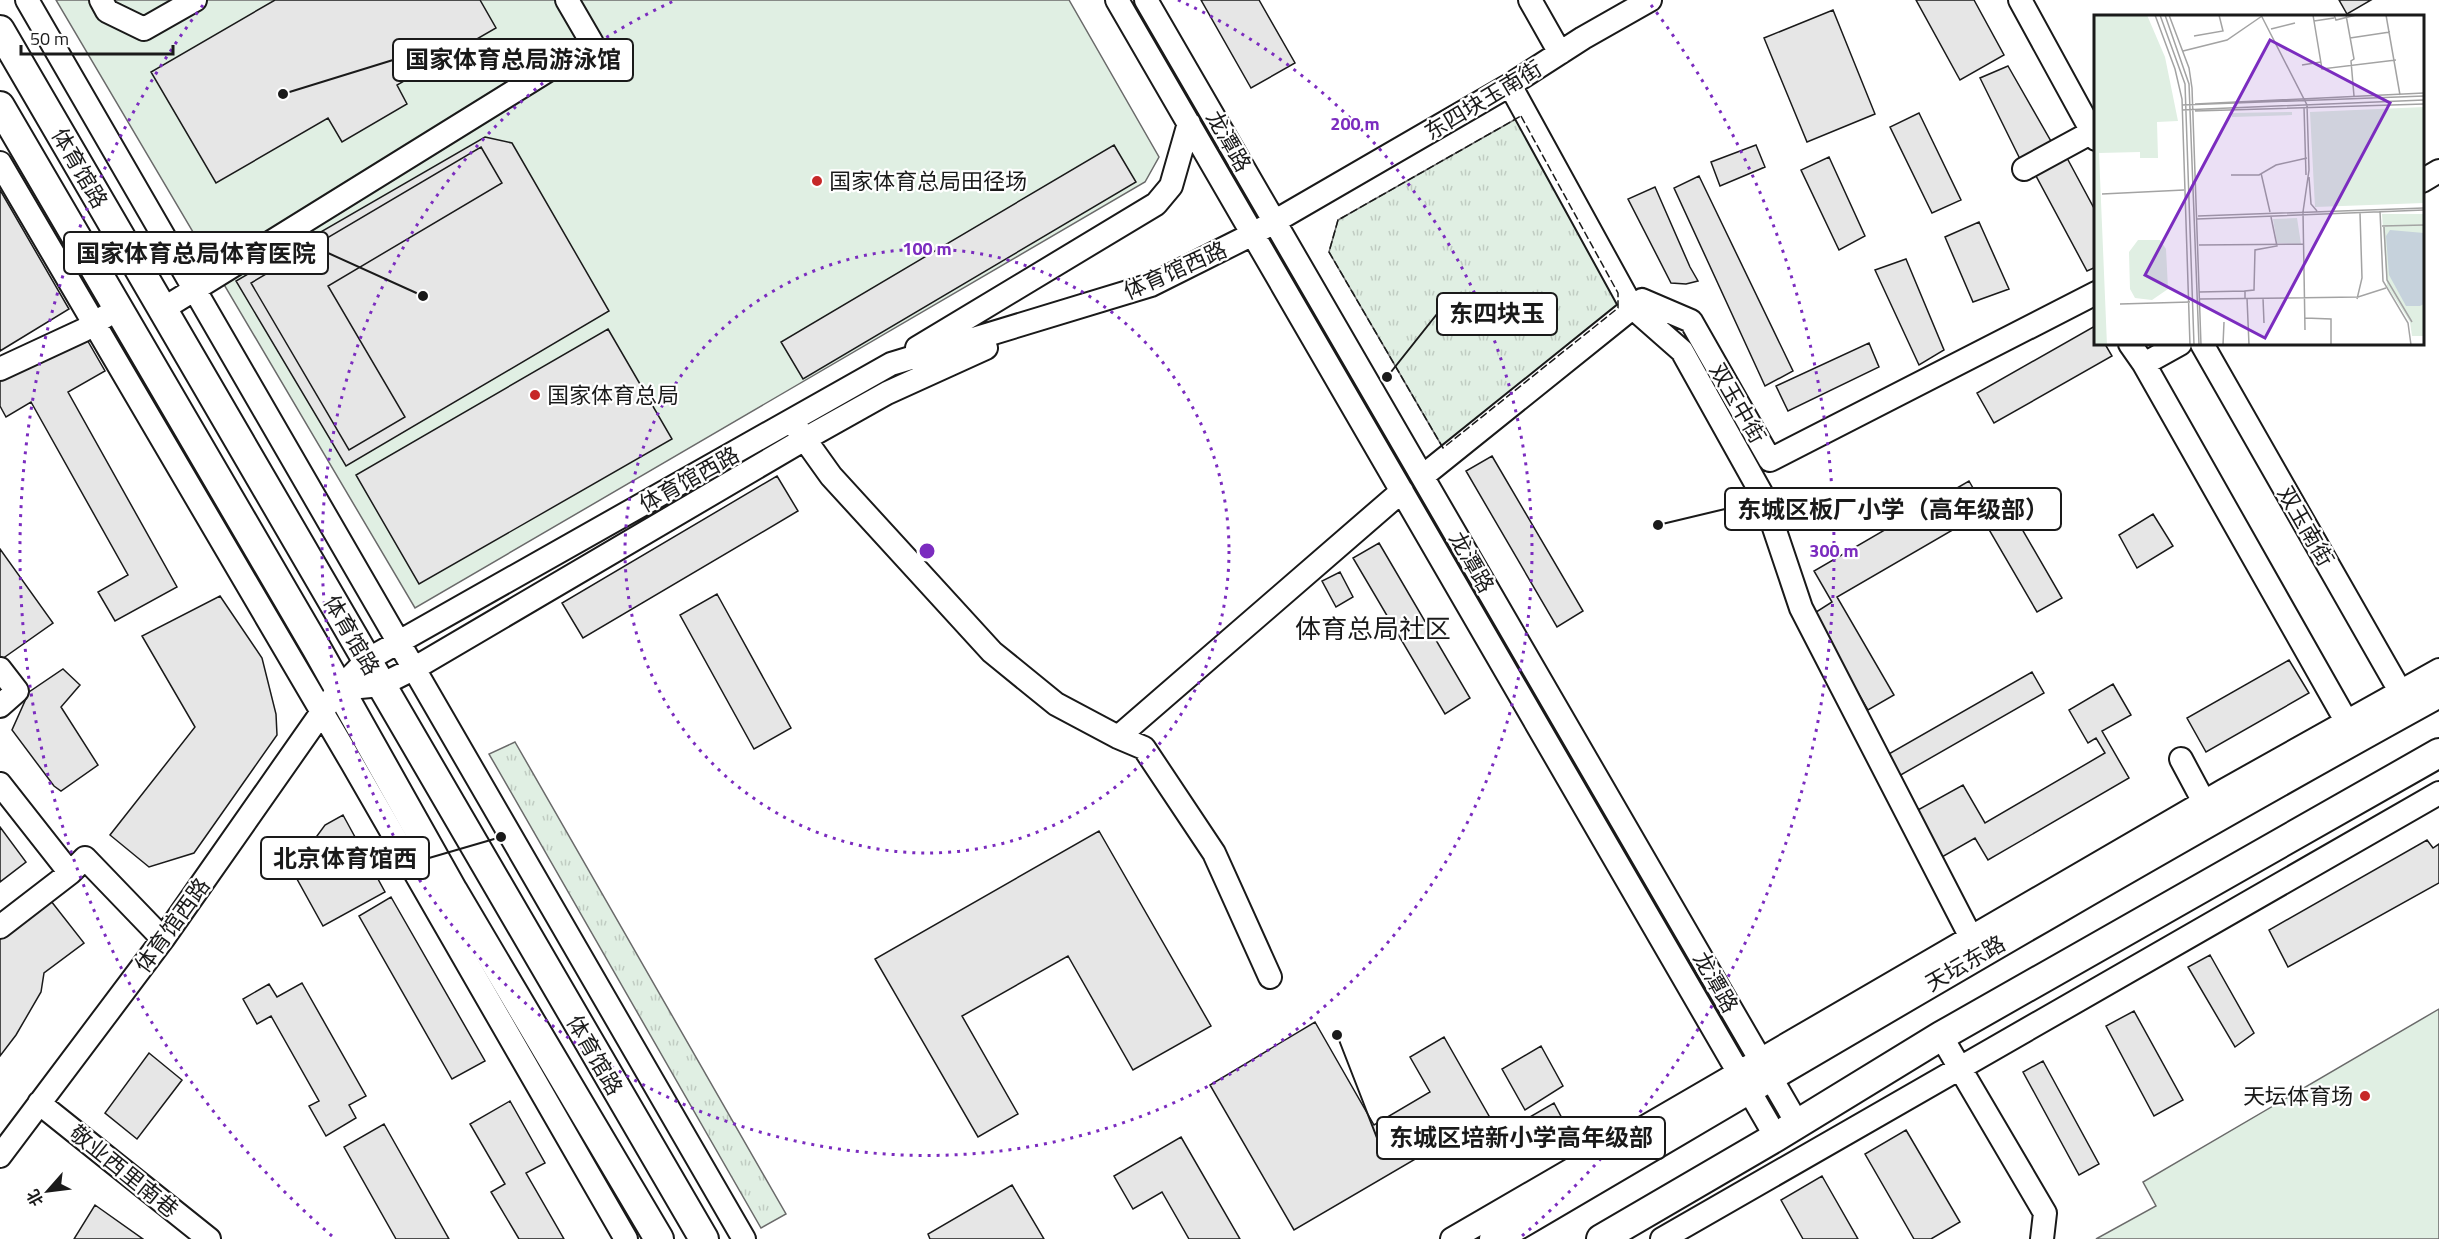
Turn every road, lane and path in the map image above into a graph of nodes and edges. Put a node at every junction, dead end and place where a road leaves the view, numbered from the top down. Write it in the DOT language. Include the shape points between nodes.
graph roads {
  1 [pos="27,0"];
  2 [pos="101,0"];
  3 [pos="195,0"];
  4 [pos="567,0"];
  5 [pos="1117,0"];
  6 [pos="1146,0"];
  7 [pos="1530,0"];
  8 [pos="1650,0"];
  9 [pos="2020,0"];
  10 [pos="0,30"];
  11 [pos="1560,53"];
  12 [pos="1510,85"];
  13 [pos="0,106"];
  14 [pos="1189,123"];
  15 [pos="2094,135"];
  16 [pos="0,163"];
  17 [pos="2024,169"];
  18 [pos="2439,171"];
  19 [pos="2424,180"];
  20 [pos="1276,222"];
  21 [pos="1253,234"];
  22 [pos="195,290"];
  23 [pos="2094,293"];
  24 [pos="1632,307"];
  25 [pos="163,309"];
  26 [pos="1061,314"];
  27 [pos="106,317"];
  28 [pos="2131,345"];
  29 [pos="2178,345"];
  30 [pos="2203,345"];
  31 [pos="891,364"];
  32 [pos="2144,364"];
  33 [pos="0,369"];
  34 [pos="798,430"];
  35 [pos="1423,476"];
  36 [pos="1402,491"];
  37 [pos="399,640"];
  38 [pos="367,660"];
  39 [pos="415,668"];
  40 [pos="0,669"];
  41 [pos="2439,669"];
  42 [pos="381,685"];
  43 [pos="339,689"];
  44 [pos="2439,693"];
  45 [pos="2405,700"];
  46 [pos="0,706"];
  47 [pos="322,712"];
  48 [pos="2351,730"];
  49 [pos="1118,737"];
  50 [pos="2439,753"];
  51 [pos="2181,759"];
  52 [pos="0,784"];
  53 [pos="2439,793"];
  54 [pos="2204,802"];
  55 [pos="78,866"];
  56 [pos="0,927"];
  57 [pos="163,939"];
  58 [pos="1976,946"];
  59 [pos="1270,977"];
  60 [pos="1941,1036"];
  61 [pos="1960,1068"];
  62 [pos="1754,1074"];
  63 [pos="39,1103"];
  64 [pos="1787,1130"];
  65 [pos="0,1156"];
  66 [pos="209,1239"];
  67 [pos="626,1239"];
  68 [pos="659,1239"];
  69 [pos="704,1239"];
  70 [pos="744,1239"];
  71 [pos="1452,1239"];
  72 [pos="1494,1239"];
  73 [pos="1601,1239"];
  74 [pos="1662,1239"];
  75 [pos="2042,1239"];
  1 -- 22 [label="street"];
  2 -- 3 [label="street" via="107,11 144,28"];
  4 -- 22 [label="street" via="592,43"];
  5 -- 14 [label="street, 龙潭路"];
  6 -- 20 [label="street, 龙潭路"];
  7 -- 11 [label="street"];
  8 -- 11 [label="street, 东四块玉南街"];
  9 -- 15 [label="street"];
  10 -- 25 [label="main road, 体育馆路"];
  11 -- 12 [label="street, 东四块玉南街"];
  12 -- 20 [label="street, 东四块玉南街"];
  12 -- 24 [label="street"];
  13 -- 27 [label="main road, 体育馆路"];
  14 -- 21 [label="street, 龙潭路"];
  14 -- 31 [label="street" via="1171,186 1156,204"];
  15 -- 17 [label="street"];
  16 -- 27 [label="street"];
  18 -- 19 [label="street"];
  20 -- 21 [label="street, 东四块玉南街"];
  20 -- 35 [label="street, 龙潭路"];
  21 -- 26 [label="street, 体育馆西路" via="1151,285"];
  21 -- 36 [label="street, 龙潭路"];
  22 -- 25 [label="street"];
  22 -- 37 [label="street"];
  23 -- 24 [label="street, 双玉中街" via="1770,459 1691,321 1642,300"];
  24 -- 35 [label="street"];
  24 -- 58 [label="street" via="1682,351 1764,498 1801,608"];
  25 -- 38 [label="main road, 体育馆路"];
  26 -- 31 [label="street, 体育馆西路"];
  26 -- 34 [label="street, 体育馆西路"];
  27 -- 33 [label="street"];
  27 -- 43 [label="main road, 体育馆路"];
  27 -- 47 [label="street"];
  28 -- 32 [label="street"];
  29 -- 32 [label="street"];
  30 -- 45 [label="street, 双玉南街"];
  31 -- 34 [label="street, 体育馆西路"];
  32 -- 48 [label="street"];
  34 -- 37 [label="street, 体育馆西路"];
  34 -- 39 [label="street, 体育馆西路"];
  34 -- 49 [label="street" via="831,476 992,652 1056,704"];
  35 -- 62 [label="street, 龙潭路"];
  36 -- 49 [label="street"];
  36 -- 62 [label="street, 龙潭路"];
  37 -- 38 [label="street, 体育馆西路"];
  37 -- 39 [label="street"];
  38 -- 42 [label="main road, 体育馆路"];
  38 -- 43 [label="street, 体育馆西路"];
  39 -- 42 [label="street, 体育馆西路"];
  39 -- 70 [label="street"];
  40 -- 46 [label="street" via="17,692"];
  41 -- 45 [label="street"];
  42 -- 43 [label="street, 体育馆西路"];
  42 -- 69 [label="main road, 体育馆路"];
  43 -- 47 [label="street, 体育馆西路"];
  43 -- 68 [label="main road, 体育馆路" via="453,891"];
  44 -- 45 [label="main road, 天坛东路"];
  45 -- 48 [label="main road, 天坛东路"];
  47 -- 57 [label="street, 体育馆西路"];
  47 -- 67 [label="street"];
  48 -- 54 [label="street"];
  48 -- 58 [label="main road, 天坛东路"];
  49 -- 59 [label="street" via="1144,748 1214,853"];
  50 -- 60 [label="main road"];
  51 -- 54 [label="street"];
  52 -- 55 [label="street"];
  53 -- 61 [label="street"];
  54 -- 58 [label="street"];
  55 -- 56 [label="street"];
  55 -- 57 [label="street"];
  57 -- 63 [label="street, 体育馆西路"];
  58 -- 62 [label="main road, 天坛东路"];
  60 -- 61 [label="street"];
  60 -- 64 [label="main road"];
  61 -- 74 [label="street"];
  61 -- 75 [label="street" via="2045,1213"];
  62 -- 64 [label="street, 龙潭路"];
  62 -- 71 [label="street"];
  62 -- 72 [label="main road, 天坛东路"];
  63 -- 65 [label="street, 体育馆西路"];
  63 -- 66 [label="street, 敬业西里南巷"];
  64 -- 73 [label="main road"];
}
